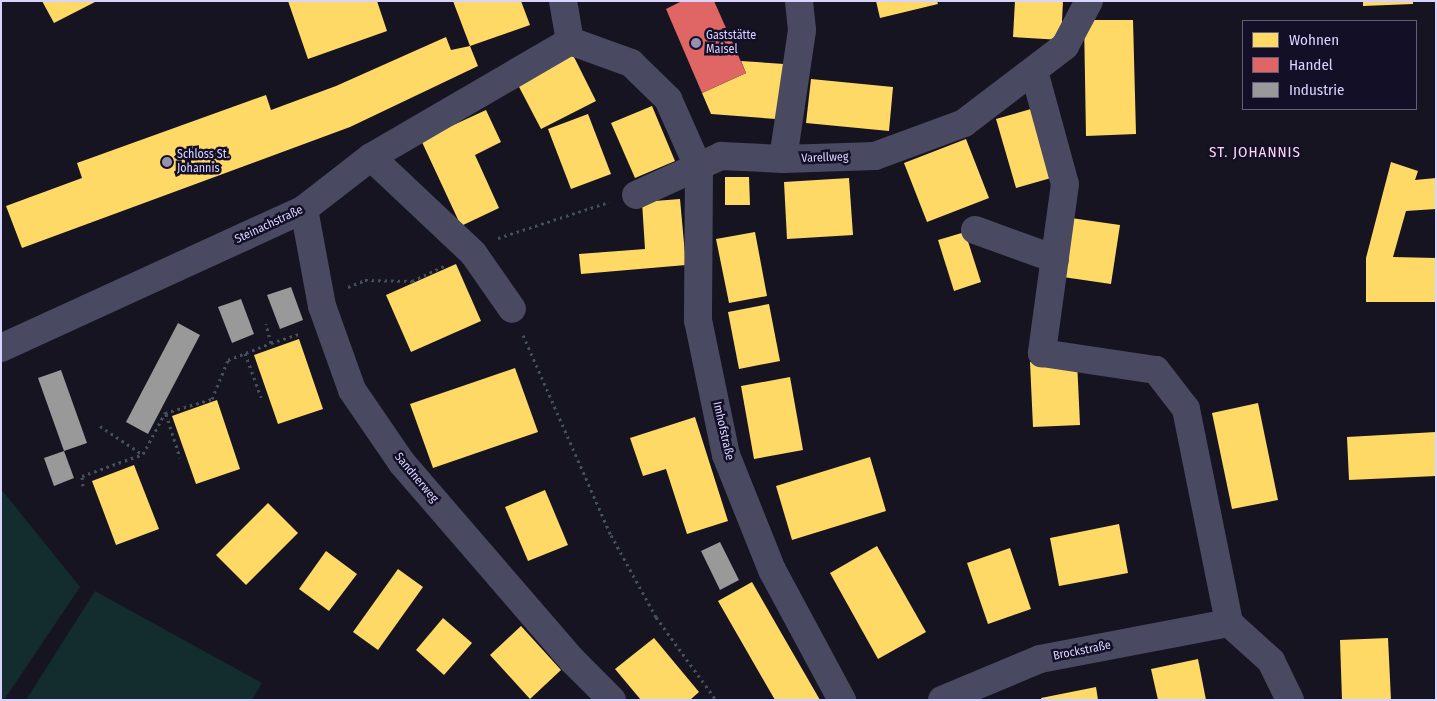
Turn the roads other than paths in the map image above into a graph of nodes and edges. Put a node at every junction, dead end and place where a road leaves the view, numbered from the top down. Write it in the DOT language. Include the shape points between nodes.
graph roads {
  1 [pos="563,1"];
  2 [pos="799,1"];
  3 [pos="1089,1"];
  4 [pos="570,41"];
  5 [pos="1034,71"];
  6 [pos="370,157"];
  7 [pos="783,159"];
  8 [pos="699,169"];
  9 [pos="636,195"];
  10 [pos="304,209"];
  11 [pos="975,230"];
  12 [pos="1055,259"];
  13 [pos="512,309"];
  14 [pos="1,348"];
  15 [pos="1230,623"];
  16 [pos="612,700"];
  17 [pos="842,700"];
  18 [pos="942,700"];
  19 [pos="1290,700"];
  1 -- 4 [label="street"];
  2 -- 7 [label="street" via="802,30"];
  3 -- 5 [label="street, Varellweg" via="1065,46"];
  4 -- 6 [label="street, Steinachstraße"];
  4 -- 8 [label="street" via="631,63 662,93 668,99"];
  5 -- 7 [label="street, Varellweg" via="964,123 875,156"];
  5 -- 12 [label="street" via="1065,184"];
  6 -- 10 [label="street, Steinachstraße"];
  6 -- 13 [label="street" via="473,253"];
  7 -- 8 [label="street, Varellweg" via="721,156"];
  8 -- 9 [label="street, Varellweg"];
  8 -- 17 [label="street, Imhofstraße" via="698,320 726,455 772,570"];
  10 -- 14 [label="street, Steinachstraße"];
  10 -- 16 [label="street, Sandnerweg" via="320,293 352,390 394,452 573,661"];
  11 -- 12 [label="street"];
  12 -- 15 [label="street" via="1042,353 1156,370 1186,409"];
  15 -- 18 [label="street, Brockstraße" via="1040,659"];
  15 -- 19 [label="street" via="1271,661"];
}
